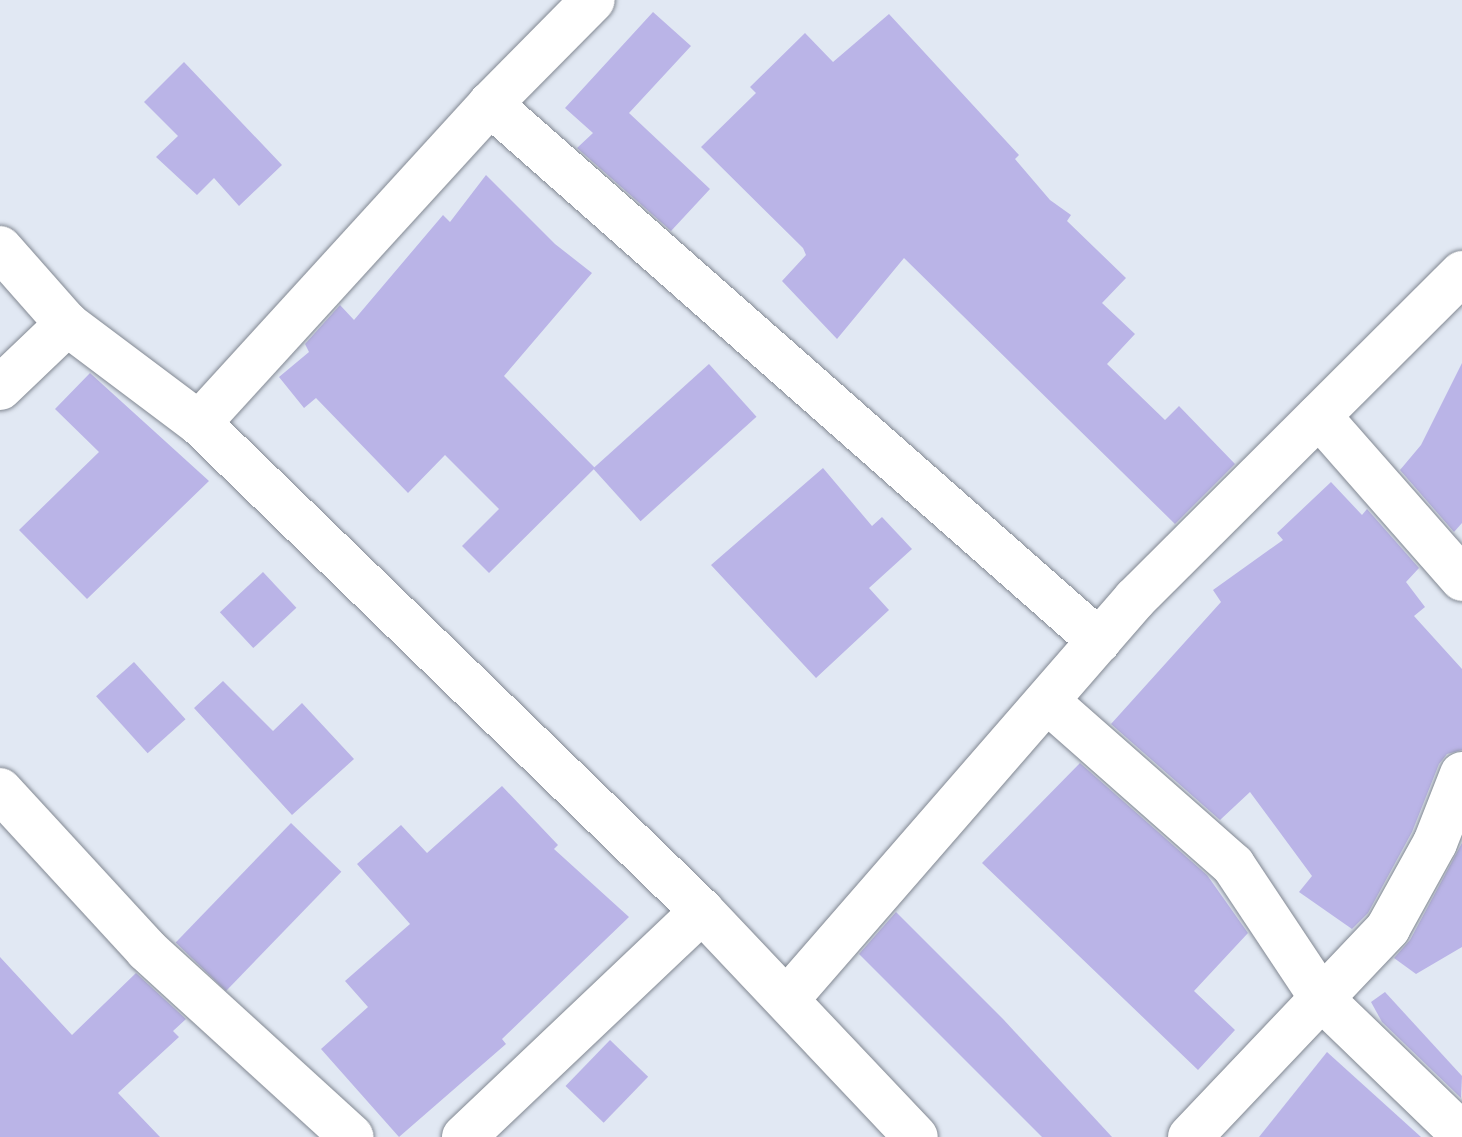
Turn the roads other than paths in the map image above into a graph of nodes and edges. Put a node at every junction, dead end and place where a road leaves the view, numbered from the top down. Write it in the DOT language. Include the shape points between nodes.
graph roads {
  1 [pos="593,0"];
  2 [pos="490,104"];
  3 [pos="0,248"];
  4 [pos="1462,273"];
  5 [pos="67,324"];
  6 [pos="0,388"];
  7 [pos="1319,416"];
  8 [pos="199,423"];
  9 [pos="1462,579"];
  10 [pos="1099,641"];
  11 [pos="1047,701"];
  12 [pos="1462,774"];
  13 [pos="0,790"];
  14 [pos="702,911"];
  15 [pos="788,998"];
  16 [pos="1322,999"];
  17 [pos="1462,1134"];
  18 [pos="352,1137"];
  19 [pos="464,1137"];
  20 [pos="916,1137"];
  21 [pos="1190,1137"];
  1 -- 2 [label="street"];
  2 -- 8 [label="street"];
  2 -- 10 [label="street"];
  3 -- 5 [label="street"];
  4 -- 7 [label="street"];
  5 -- 6 [label="street"];
  5 -- 8 [label="street"];
  7 -- 9 [label="street"];
  7 -- 10 [label="street"];
  8 -- 14 [label="street"];
  10 -- 11 [label="street"];
  11 -- 15 [label="street"];
  11 -- 16 [label="street" via="1233,865"];
  12 -- 16 [label="street" via="1435,843 1388,928"];
  13 -- 18 [label="street" via="147,950"];
  14 -- 15 [label="street"];
  14 -- 19 [label="street"];
  15 -- 20 [label="street"];
  16 -- 17 [label="street"];
  16 -- 21 [label="street"];
}
